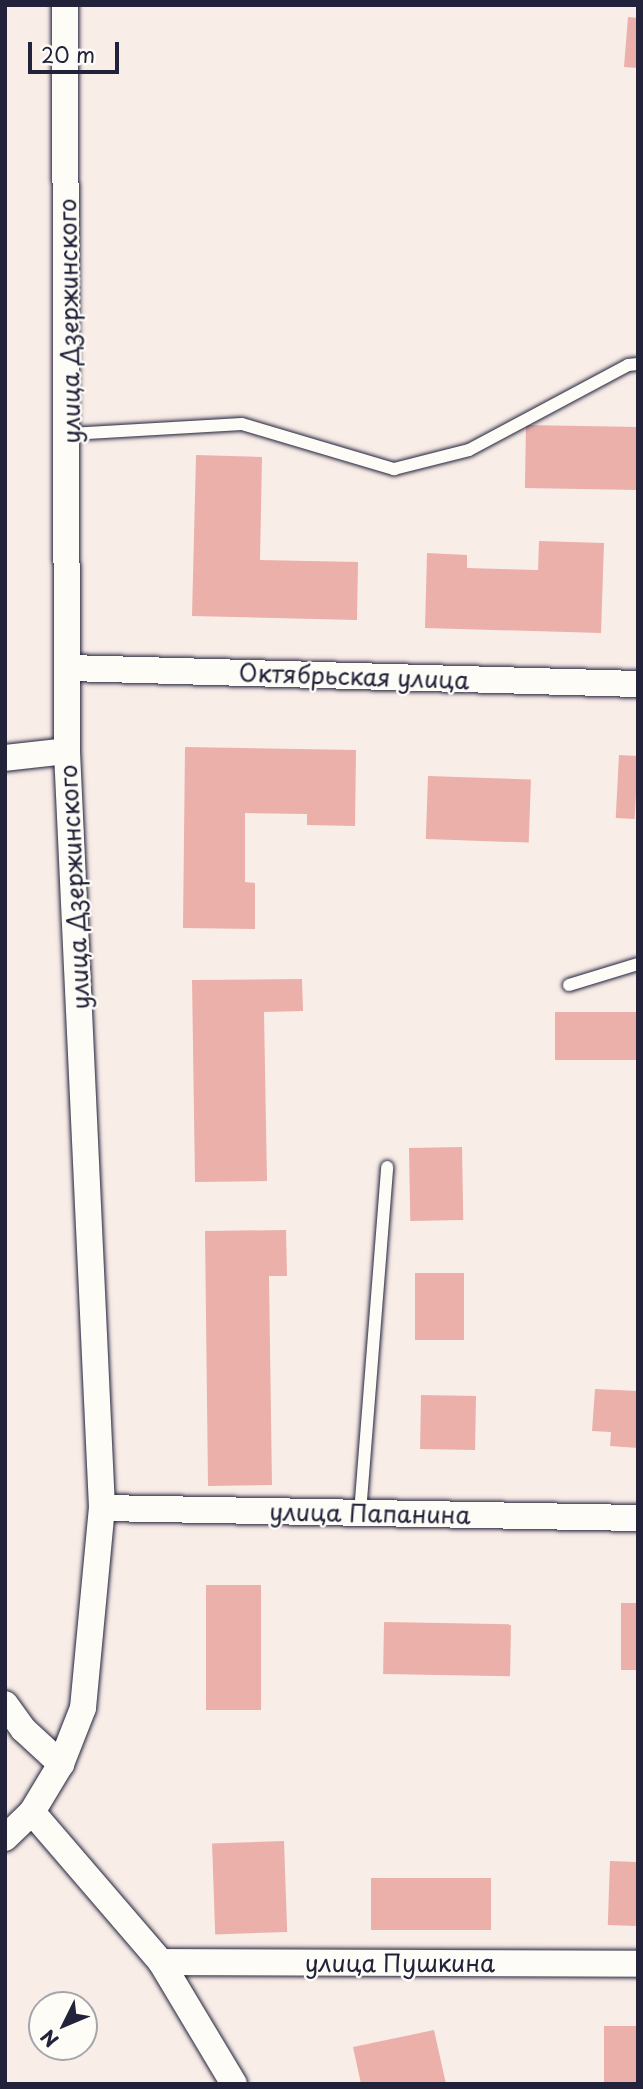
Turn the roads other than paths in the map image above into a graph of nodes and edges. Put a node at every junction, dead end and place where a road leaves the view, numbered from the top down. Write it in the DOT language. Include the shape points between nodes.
graph roads {
  1 [pos="65,5"];
  2 [pos="638,364"];
  3 [pos="70,434"];
  4 [pos="69,668"];
  5 [pos="638,684"];
  6 [pos="67,751"];
  7 [pos="5,758"];
  8 [pos="638,964"];
  9 [pos="569,985"];
  10 [pos="387,1167"];
  11 [pos="102,1508"];
  12 [pos="360,1513"];
  13 [pos="638,1518"];
  14 [pos="5,1704"];
  15 [pos="61,1764"];
  16 [pos="32,1812"];
  17 [pos="5,1838"];
  18 [pos="162,1962"];
  19 [pos="638,1964"];
  20 [pos="234,2084"];
  1 -- 3 [label="street, улица Дзержинского"];
  2 -- 3 [label="lane" via="628,365 469,450 394,469 242,424"];
  3 -- 4 [label="street, улица Дзержинского"];
  4 -- 5 [label="street, Октябрьская улица"];
  4 -- 6 [label="street, улица Дзержинского"];
  6 -- 7 [label="street"];
  6 -- 11 [label="street, улица Дзержинского"];
  8 -- 9 [label="lane"];
  10 -- 12 [label="lane"];
  11 -- 12 [label="street, улица Папанина"];
  11 -- 15 [label="street, улица Дзержинского" via="83,1709"];
  12 -- 13 [label="street, улица Папанина"];
  14 -- 15 [label="street" via="23,1729"];
  15 -- 16 [label="street, улица Дзержинского"];
  16 -- 17 [label="street, улица Дзержинского"];
  16 -- 18 [label="street"];
  18 -- 19 [label="street, улица Пушкина"];
  18 -- 20 [label="street"];
}
